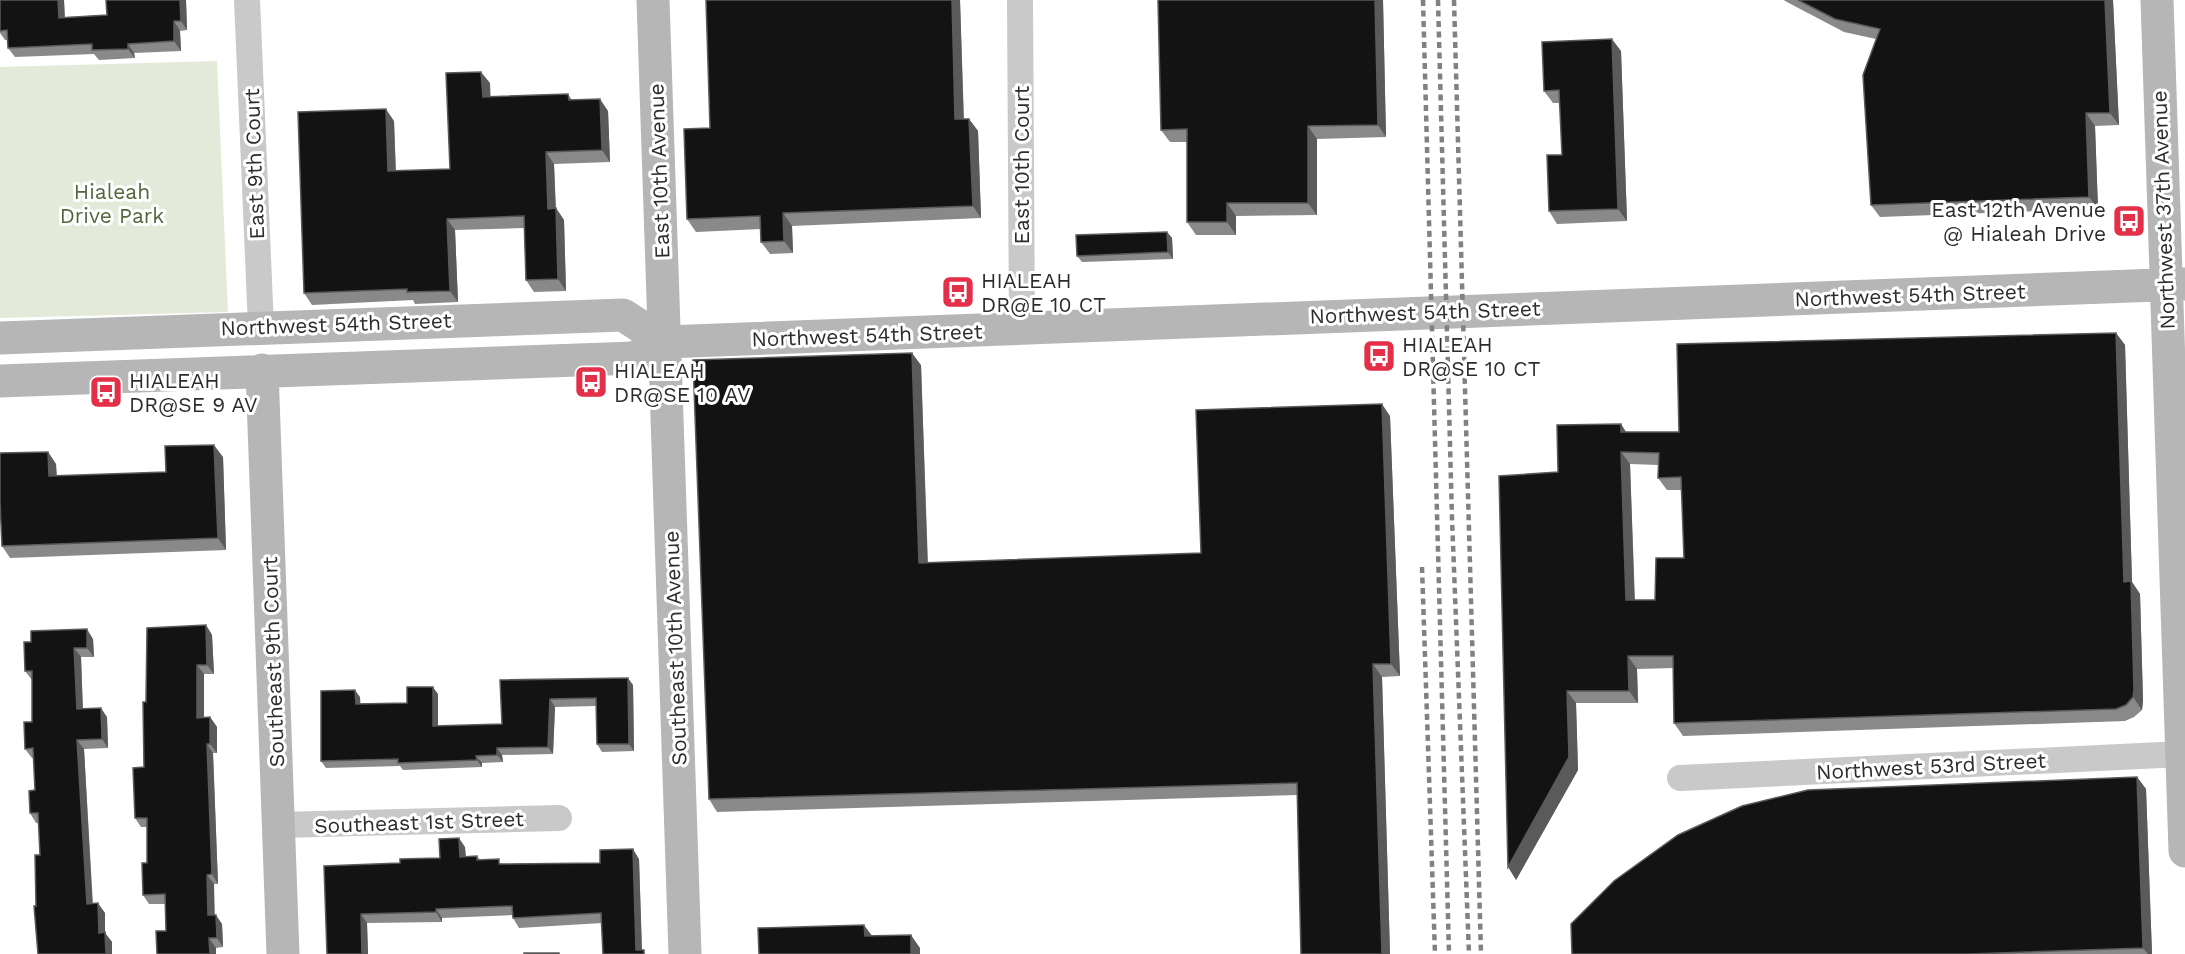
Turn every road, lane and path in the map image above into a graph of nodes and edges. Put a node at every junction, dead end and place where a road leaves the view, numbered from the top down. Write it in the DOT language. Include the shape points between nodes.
graph roads {
  1 [pos="247,0"];
  2 [pos="653,0"];
  3 [pos="1020,0"];
  4 [pos="2157,0"];
  5 [pos="2162,0"];
  6 [pos="2175,284"];
  7 [pos="261,327"];
  8 [pos="227,329"];
  9 [pos="1022,330"];
  10 [pos="0,338"];
  11 [pos="665,342"];
  12 [pos="0,363"];
  13 [pos="262,370"];
  14 [pos="0,381"];
  15 [pos="2182,754"];
  16 [pos="1680,778"];
  17 [pos="559,818"];
  18 [pos="279,825"];
  19 [pos="2185,851"];
  20 [pos="283,954"];
  21 [pos="685,954"];
  1 -- 7 [label="street, East 9th Court"];
  2 -- 11 [label="main road, East 10th Avenue"];
  3 -- 9 [label="street, East 10th Court"];
  4 -- 5 [label="street"];
  4 -- 6 [label="main road, Northwest 37th Avenue"];
  6 -- 9 [label="main road, Northwest 54th Street" via="1212,319"];
  6 -- 15 [label="main road, Northwest 37th Avenue"];
  7 -- 8 [label="main road, Northwest 54th Street"];
  7 -- 11 [label="main road, Northwest 54th Street" via="623,315"];
  8 -- 10 [label="main road, Northwest 54th Street"];
  8 -- 12 [label="main road" via="193,356"];
  9 -- 11 [label="main road, Northwest 54th Street"];
  11 -- 13 [label="main road, Northwest 54th Street" via="634,358"];
  11 -- 21 [label="main road, Southeast 10th Avenue"];
  13 -- 14 [label="main road, Northwest 54th Street"];
  13 -- 18 [label="main road, Southeast 9th Court"];
  15 -- 16 [label="street, Northwest 53rd Street"];
  15 -- 19 [label="main road, Northwest 37th Avenue"];
  17 -- 18 [label="street, Southeast 1st Street"];
  18 -- 20 [label="main road, Southeast 9th Court"];
}
